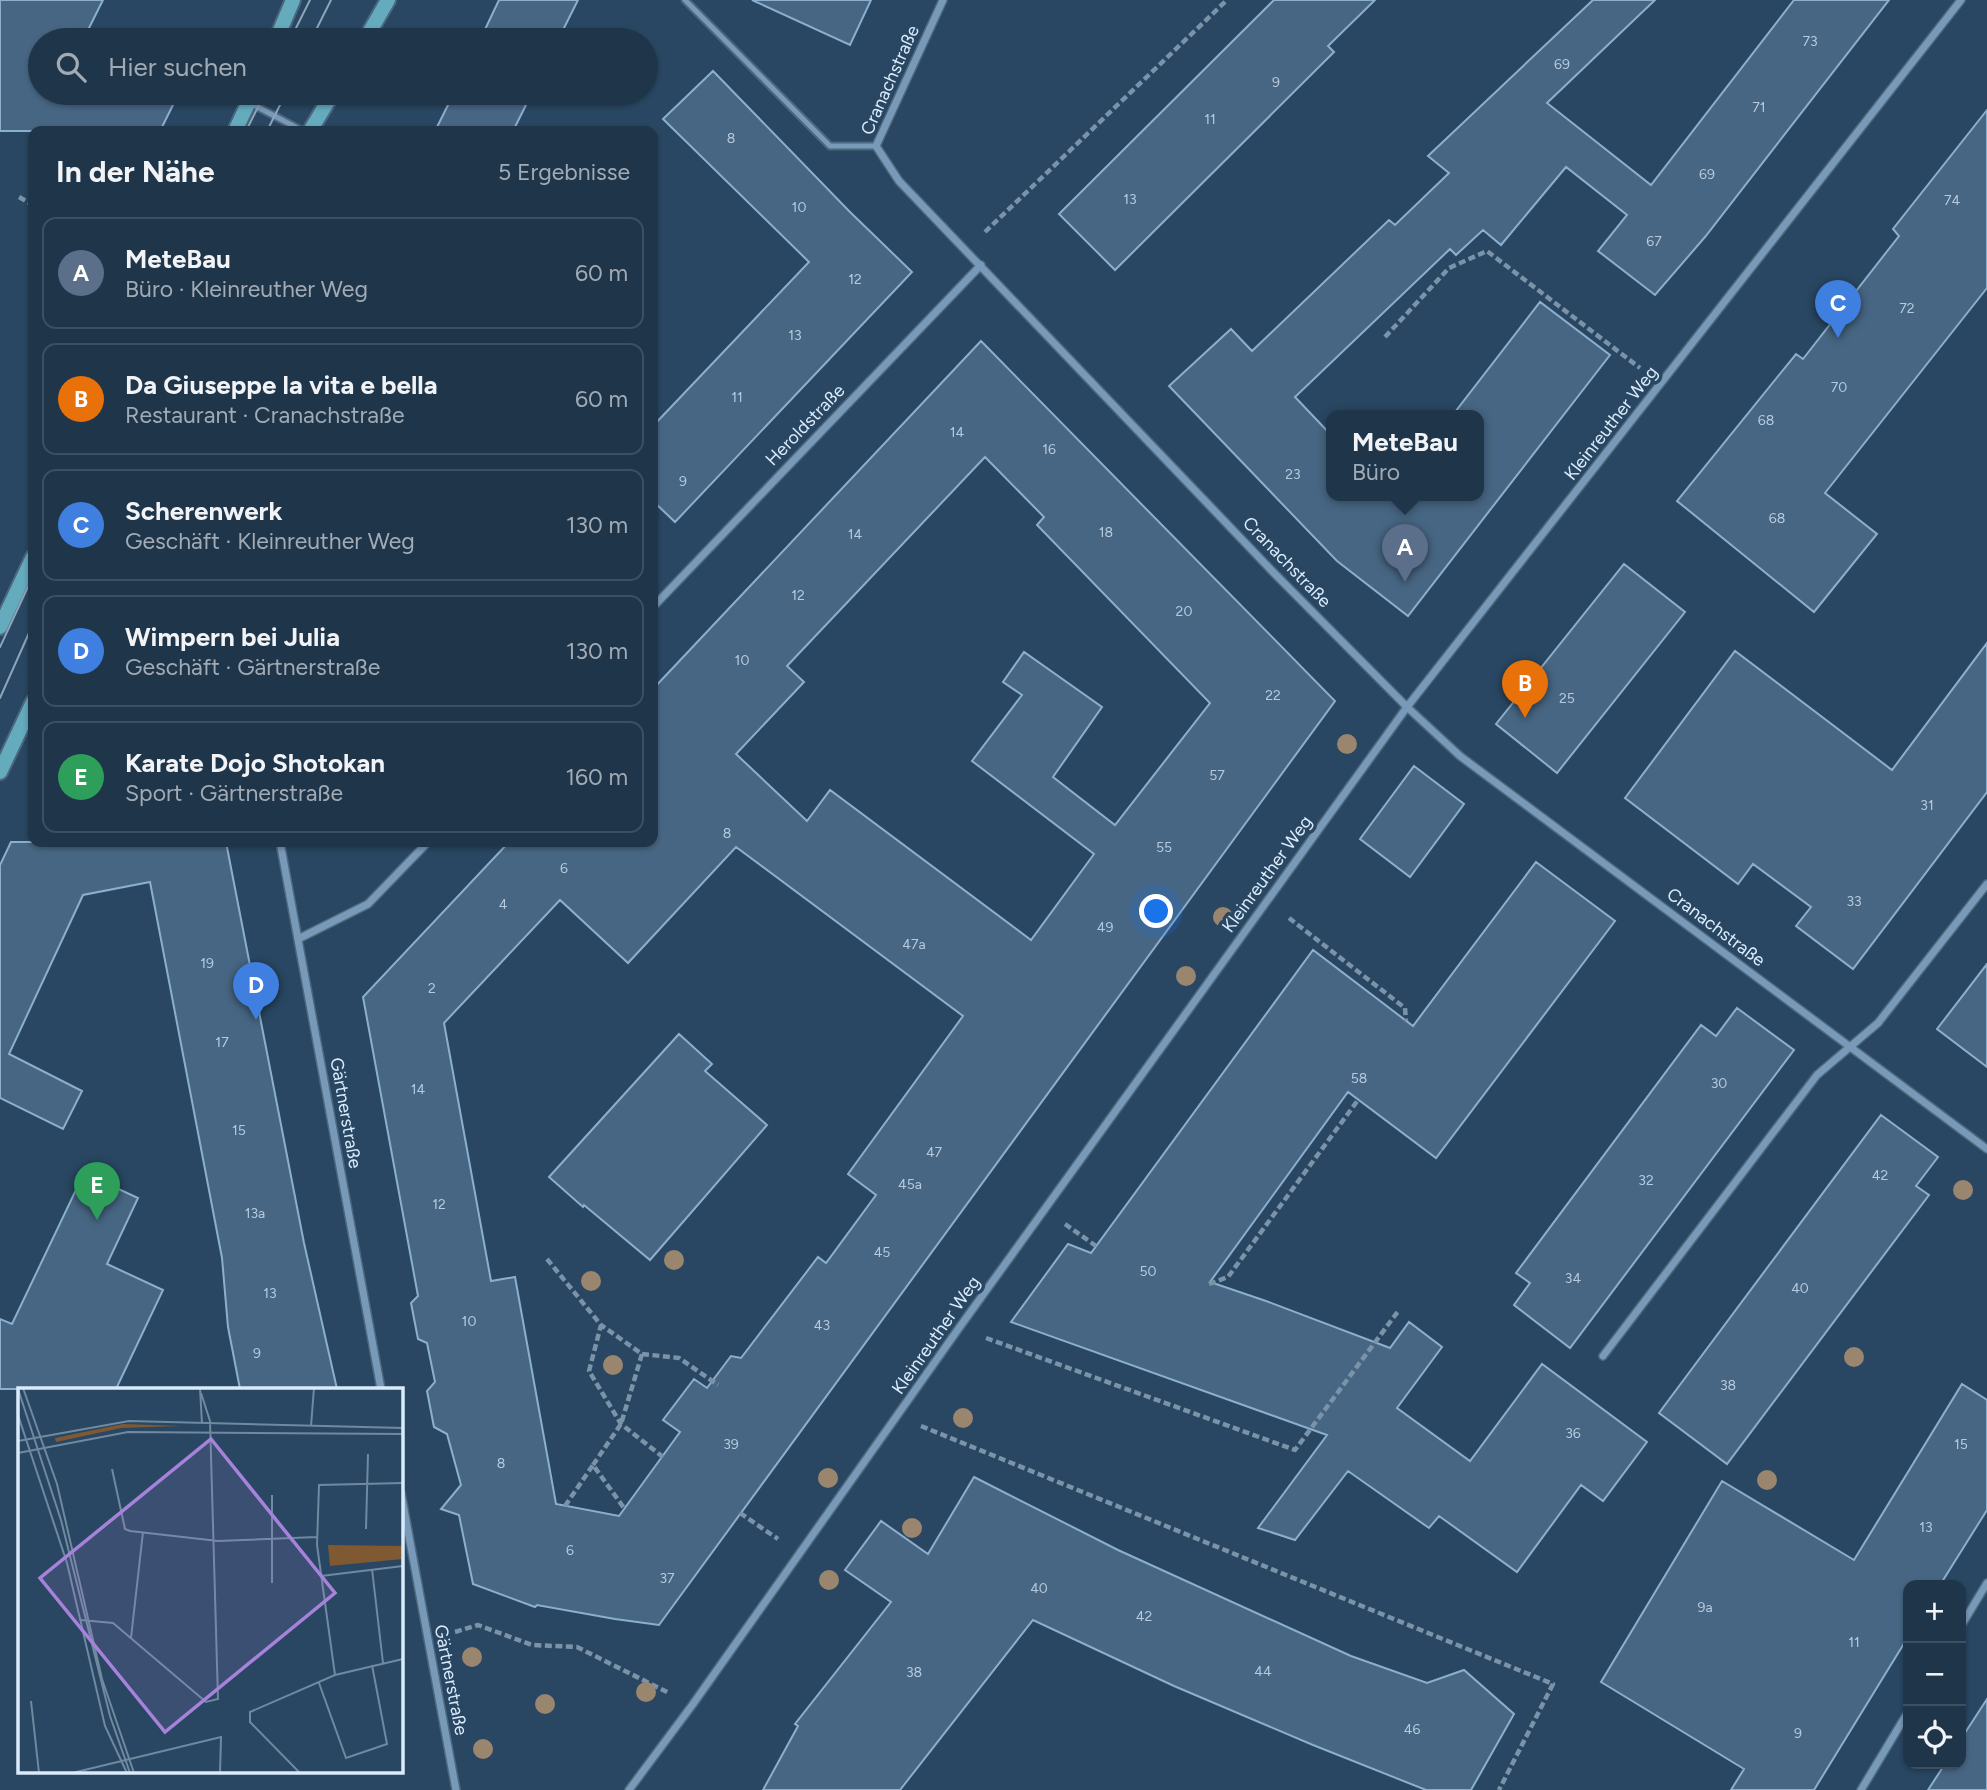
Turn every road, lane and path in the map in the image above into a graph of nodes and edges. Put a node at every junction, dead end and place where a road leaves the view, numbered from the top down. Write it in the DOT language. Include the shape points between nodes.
graph roads {
  1 [pos="293,0"];
  2 [pos="388,0"];
  3 [pos="685,0"];
  4 [pos="943,0"];
  5 [pos="1227,0"];
  6 [pos="1961,0"];
  7 [pos="281,28"];
  8 [pos="372,28"];
  9 [pos="248,105"];
  10 [pos="262,105"];
  11 [pos="326,105"];
  12 [pos="237,126"];
  13 [pos="295,126"];
  14 [pos="313,126"];
  15 [pos="876,146"];
  16 [pos="19,197"];
  17 [pos="28,202"];
  18 [pos="966,250"];
  19 [pos="981,265"];
  20 [pos="1385,337"];
  21 [pos="1661,384"];
  22 [pos="28,568"];
  23 [pos="658,602"];
  24 [pos="0,627"];
  25 [pos="1407,707"];
  26 [pos="28,713"];
  27 [pos="0,772"];
  28 [pos="281,847"];
  29 [pos="423,847"];
  30 [pos="1987,884"];
  31 [pos="1267,901"];
  32 [pos="298,939"];
  33 [pos="1406,1021"];
  34 [pos="1850,1047"];
  35 [pos="1358,1100"];
  36 [pos="1987,1149"];
  37 [pos="1045,1209"];
  38 [pos="1096,1246"];
  39 [pos="547,1259"];
  40 [pos="1209,1284"];
  41 [pos="1399,1310"];
  42 [pos="601,1325"];
  43 [pos="959,1328"];
  44 [pos="642,1354"];
  45 [pos="1604,1356"];
  46 [pos="718,1385"];
  47 [pos="381,1388"];
  48 [pos="898,1416"];
  49 [pos="621,1424"];
  50 [pos="663,1457"];
  51 [pos="593,1465"];
  52 [pos="402,1499"];
  53 [pos="565,1506"];
  54 [pos="624,1508"];
  55 [pos="740,1513"];
  56 [pos="800,1554"];
  57 [pos="1987,1583"];
  58 [pos="1966,1618"];
  59 [pos="427,1640"];
  60 [pos="693,1704"];
  61 [pos="1903,1720"];
  62 [pos="456,1790"];
  63 [pos="629,1790"];
  64 [pos="1499,1790"];
  65 [pos="1861,1790"];
  1 -- 7 [label="main road"];
  2 -- 8 [label="main road"];
  3 -- 15 [label="lane" via="830,146"];
  4 -- 15 [label="street, Cranachstraße"];
  5 -- 18 [label="path"];
  6 -- 21 [label="street, Kleinreuther Weg"];
  9 -- 12 [label="main road"];
  10 -- 13 [label="lane"];
  11 -- 14 [label="main road"];
  15 -- 18 [label="street, Cranachstraße" via="899,181"];
  16 -- 17 [label="path"];
  18 -- 19 [label="street, Cranachstraße"];
  19 -- 23 [label="street, Heroldstraße"];
  19 -- 25 [label="street, Cranachstraße"];
  20 -- 21 [label="path" via="1449,268 1487,251"];
  21 -- 25 [label="street, Kleinreuther Weg"];
  22 -- 24 [label="main road"];
  25 -- 31 [label="street, Kleinreuther Weg"];
  25 -- 34 [label="street, Cranachstraße" via="1460,756"];
  26 -- 27 [label="main road"];
  28 -- 32 [label="street, Gärtnerstraße"];
  29 -- 32 [label="street" via="368,904"];
  30 -- 34 [label="street" via="1878,1023"];
  31 -- 33 [label="path" via="1405,1008"];
  31 -- 37 [label="street, Kleinreuther Weg"];
  32 -- 47 [label="street, Gärtnerstraße"];
  34 -- 36 [label="street, Cranachstraße"];
  34 -- 45 [label="street" via="1817,1075"];
  35 -- 40 [label="path" via="1228,1277"];
  37 -- 38 [label="path"];
  37 -- 43 [label="street, Kleinreuther Weg"];
  39 -- 42 [label="path"];
  41 -- 43 [label="path" via="1295,1450"];
  42 -- 44 [label="path"];
  42 -- 49 [label="path" via="589,1371"];
  43 -- 48 [label="street, Kleinreuther Weg"];
  44 -- 46 [label="path" via="679,1358"];
  44 -- 49 [label="path"];
  48 -- 56 [label="street, Kleinreuther Weg"];
  48 -- 64 [label="path" via="1553,1684"];
  49 -- 50 [label="path"];
  49 -- 51 [label="path"];
  51 -- 53 [label="path"];
  51 -- 54 [label="path"];
  52 -- 59 [label="street, Gärtnerstraße"];
  55 -- 56 [label="path"];
  56 -- 60 [label="street, Kleinreuther Weg"];
  57 -- 58 [label="street"];
  59 -- 60 [label="path" via="478,1625 532,1645 577,1647"];
  59 -- 62 [label="street, Gärtnerstraße"];
  60 -- 63 [label="street, Kleinreuther Weg"];
  61 -- 65 [label="street"];
}
